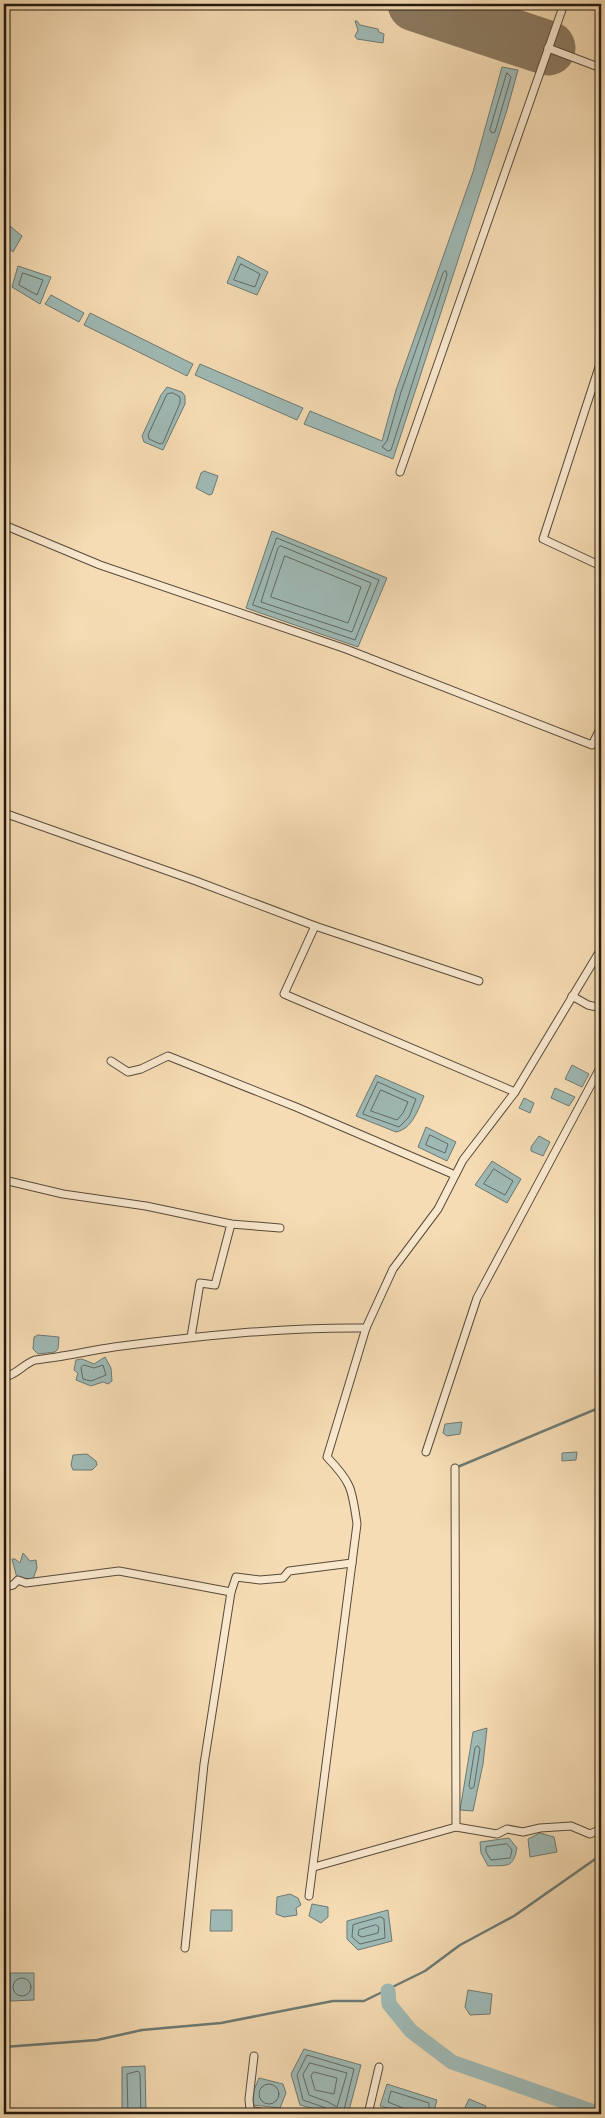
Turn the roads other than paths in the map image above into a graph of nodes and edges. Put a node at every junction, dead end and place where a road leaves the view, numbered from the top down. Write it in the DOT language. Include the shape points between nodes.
graph roads {
  1 [pos="564,4"];
  2 [pos="548,48"];
  3 [pos="601,68"];
  4 [pos="601,361"];
  5 [pos="400,472"];
  6 [pos="4,525"];
  7 [pos="601,566"];
  8 [pos="601,727"];
  9 [pos="4,814"];
  10 [pos="314,926"];
  11 [pos="601,948"];
  12 [pos="479,981"];
  13 [pos="572,996"];
  14 [pos="601,1008"];
  15 [pos="110,1061"];
  16 [pos="601,1066"];
  17 [pos="515,1092"];
  18 [pos="455,1175"];
  19 [pos="4,1180"];
  20 [pos="231,1224"];
  21 [pos="280,1228"];
  22 [pos="366,1328"];
  23 [pos="191,1337"];
  24 [pos="4,1377"];
  25 [pos="426,1452"];
  26 [pos="455,1468"];
  27 [pos="352,1563"];
  28 [pos="4,1586"];
  29 [pos="231,1592"];
  30 [pos="456,1827"];
  31 [pos="601,1829"];
  32 [pos="314,1867"];
  33 [pos="309,1896"];
  34 [pos="186,1948"];
  35 [pos="254,2056"];
  36 [pos="379,2067"];
  37 [pos="270,2114"];
  38 [pos="368,2114"];
  1 -- 2 [label="street"];
  2 -- 3 [label="street"];
  2 -- 5 [label="street"];
  4 -- 7 [label="street" via="543,538"];
  6 -- 8 [label="street" via="100,565 346,649 592,745"];
  9 -- 10 [label="street"];
  10 -- 12 [label="street"];
  10 -- 17 [label="street" via="284,994"];
  11 -- 13 [label="street"];
  13 -- 14 [label="street"];
  13 -- 17 [label="street"];
  15 -- 18 [label="street" via="128,1072 168,1056 296,1106"];
  16 -- 25 [label="street" via="477,1298"];
  17 -- 18 [label="street"];
  18 -- 22 [label="street" via="438,1209 393,1269"];
  19 -- 20 [label="street" via="63,1194 146,1206"];
  20 -- 21 [label="street"];
  20 -- 23 [label="street" via="215,1285 200,1283"];
  22 -- 23 [label="street"];
  22 -- 27 [label="street" via="327,1457 346,1477 353,1495 356,1524"];
  23 -- 24 [label="street" via="35,1360 27,1362 12,1376"];
  26 -- 30 [label="street"];
  27 -- 29 [label="street" via="289,1571 283,1578 272,1580 236,1577"];
  27 -- 32 [label="street"];
  28 -- 29 [label="street" via="13,1585 18,1580 26,1583 119,1571"];
  29 -- 34 [label="street" via="204,1764"];
  30 -- 31 [label="street" via="497,1834 507,1829 523,1832 564,1826 590,1834"];
  30 -- 32 [label="street"];
  32 -- 33 [label="street"];
  35 -- 37 [label="street" via="250,2110"];
  36 -- 38 [label="street"];
}
